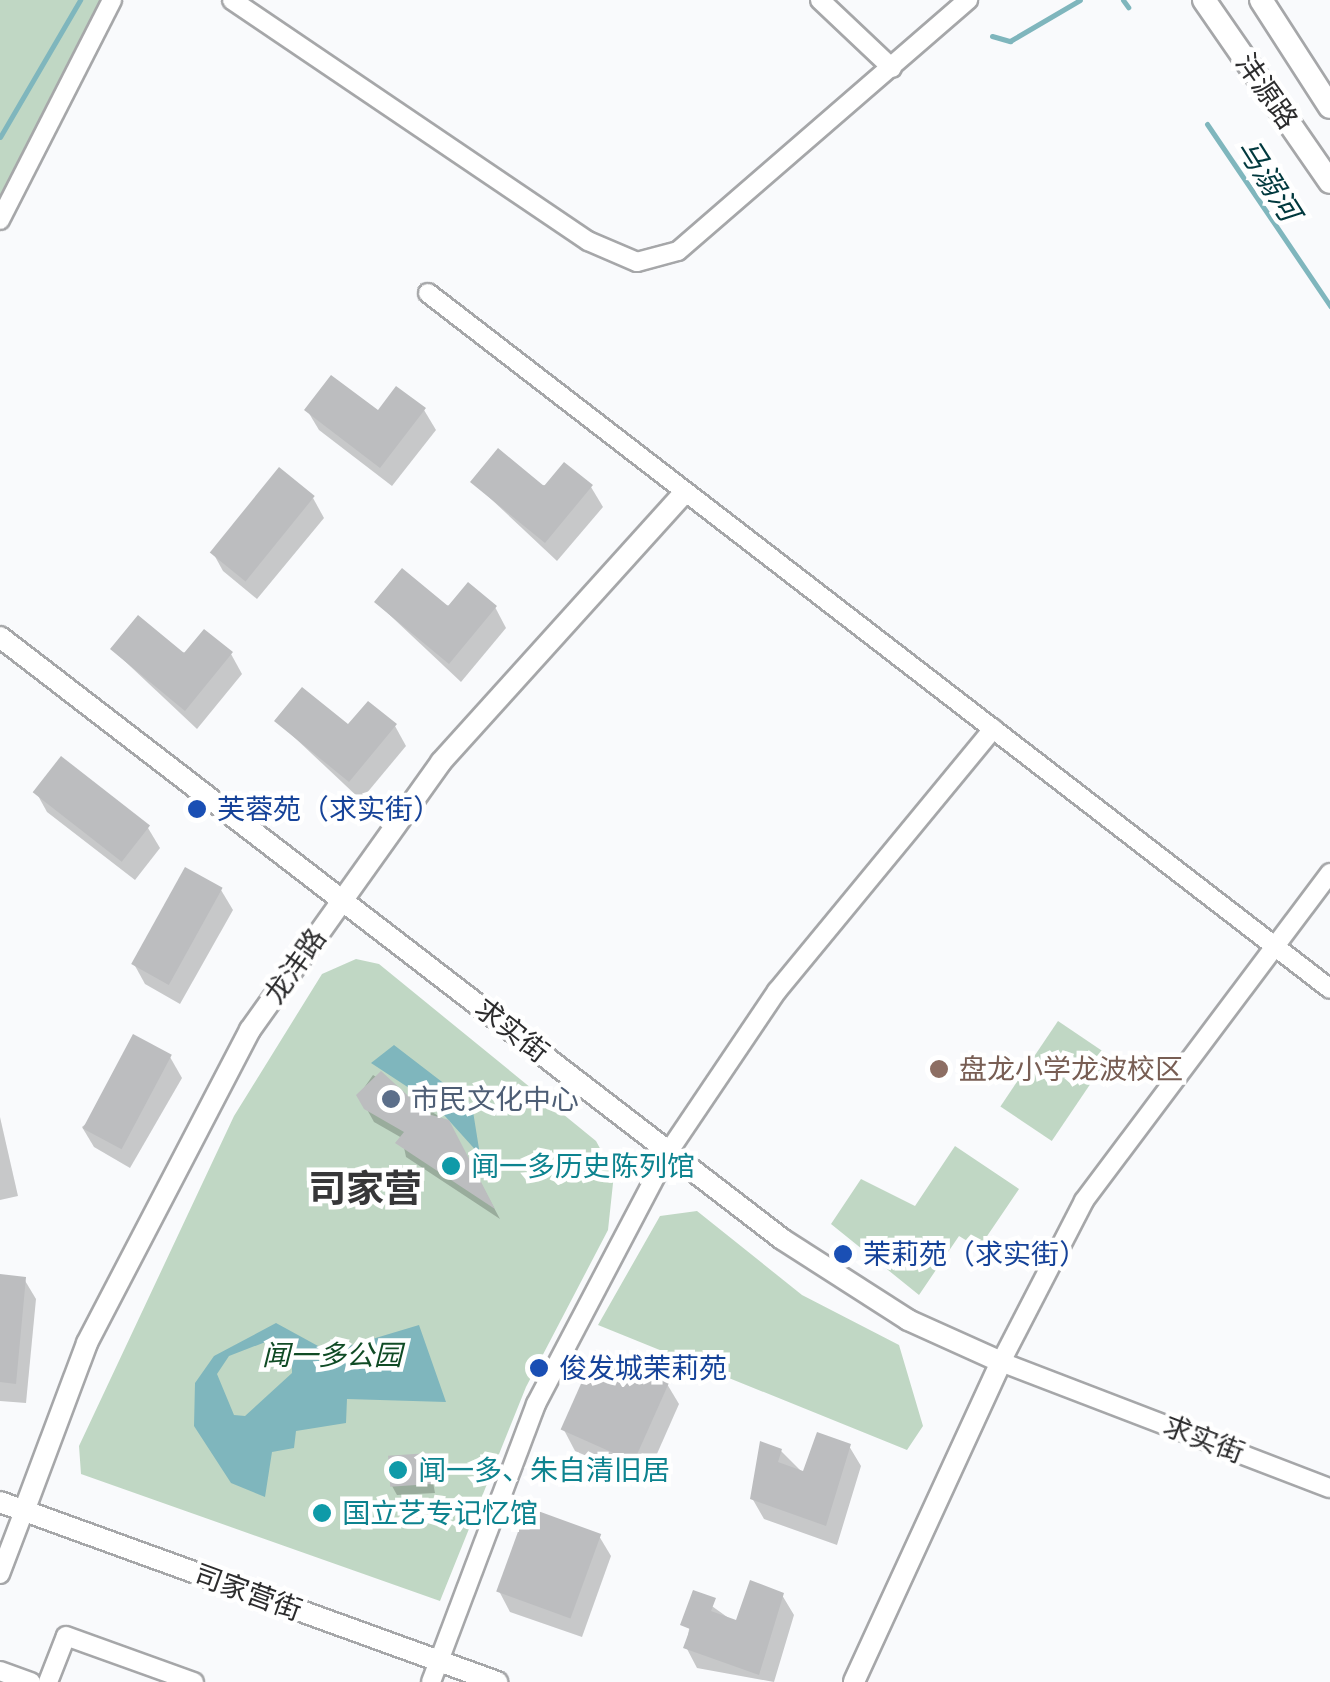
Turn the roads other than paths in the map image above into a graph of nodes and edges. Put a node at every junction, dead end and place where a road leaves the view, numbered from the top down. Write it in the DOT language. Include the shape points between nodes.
graph roads {
  1 [pos="112,0"];
  2 [pos="232,0"];
  3 [pos="820,0"];
  4 [pos="968,0"];
  5 [pos="1204,0"];
  6 [pos="1261,0"];
  7 [pos="892,68"];
  8 [pos="1330,107"];
  9 [pos="1330,182"];
  10 [pos="0,220"];
  11 [pos="428,293"];
  12 [pos="682,495"];
  13 [pos="0,637"];
  14 [pos="993,729"];
  15 [pos="1330,873"];
  16 [pos="342,897"];
  17 [pos="1272,942"];
  18 [pos="1330,989"];
  19 [pos="669,1151"];
  20 [pos="1001,1362"];
  21 [pos="1330,1488"];
  22 [pos="0,1502"];
  23 [pos="24,1511"];
  24 [pos="0,1574"];
  25 [pos="438,1661"];
  26 [pos="0,1671"];
  27 [pos="32,1682"];
  28 [pos="48,1682"];
  29 [pos="194,1682"];
  30 [pos="431,1682"];
  31 [pos="496,1682"];
  32 [pos="854,1682"];
  1 -- 10 [label="street"];
  2 -- 7 [label="street" via="588,241 637,262 678,251"];
  3 -- 7 [label="street"];
  4 -- 7 [label="street"];
  5 -- 9 [label="main road, 沣源路"];
  6 -- 8 [label="main road, 沣源路"];
  11 -- 12 [label="street"];
  12 -- 14 [label="street"];
  12 -- 16 [label="street, 龙沣路" via="441,762"];
  13 -- 16 [label="street, 求实街"];
  14 -- 17 [label="street"];
  14 -- 19 [label="street" via="777,990"];
  15 -- 17 [label="street"];
  16 -- 19 [label="street, 求实街"];
  16 -- 23 [label="street, 龙沣路" via="250,1030 161,1189 86,1343"];
  17 -- 18 [label="street"];
  17 -- 20 [label="street" via="1084,1201"];
  19 -- 20 [label="street, 求实街" via="838,1277"];
  19 -- 25 [label="street" via="536,1404"];
  20 -- 21 [label="street, 求实街"];
  20 -- 32 [label="street"];
  22 -- 23 [label="street, 司家营街"];
  23 -- 24 [label="street"];
  23 -- 25 [label="street, 司家营街"];
  25 -- 30 [label="street"];
  25 -- 31 [label="street, 司家营街"];
  26 -- 27 [label="street"];
  28 -- 29 [label="street" via="66,1636"];
}
